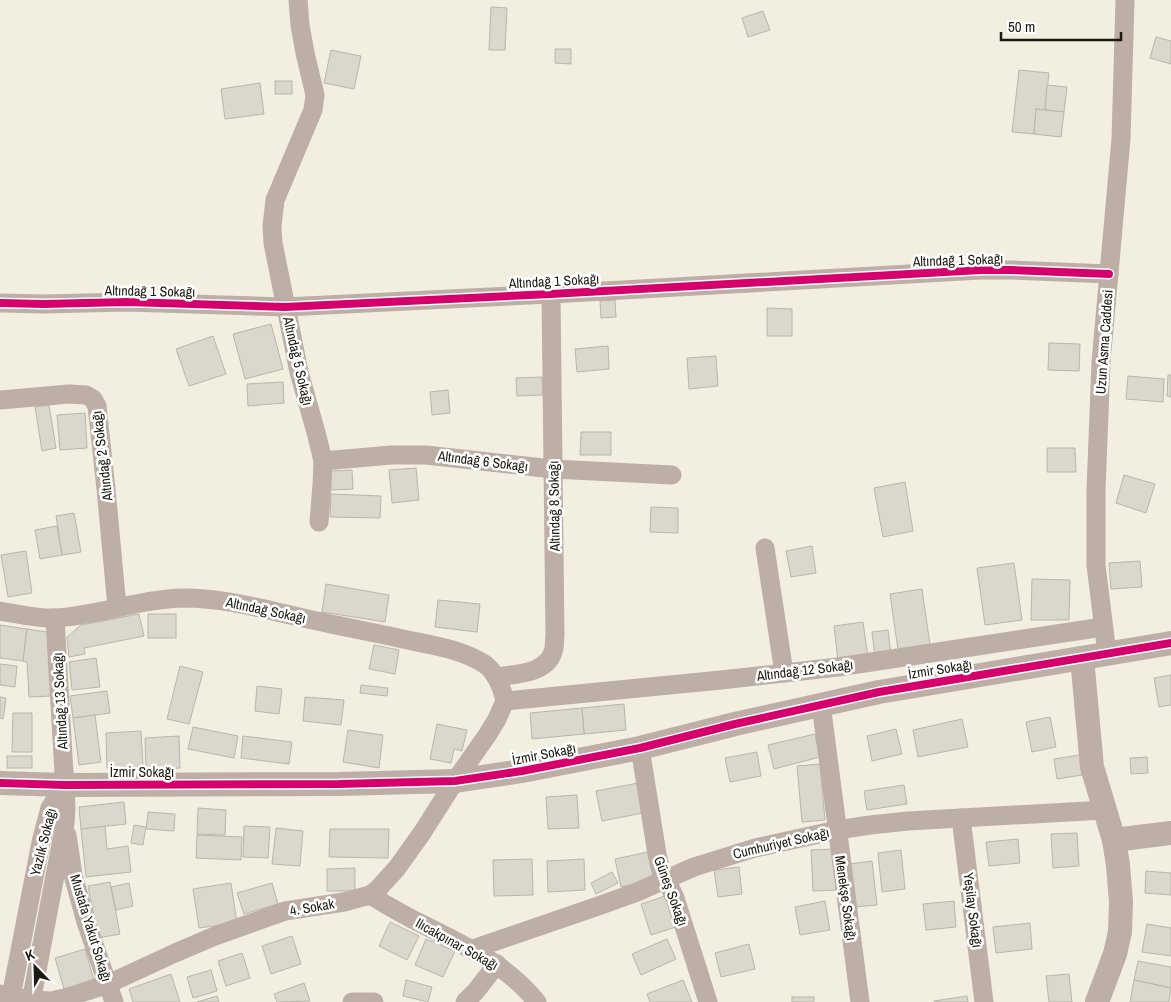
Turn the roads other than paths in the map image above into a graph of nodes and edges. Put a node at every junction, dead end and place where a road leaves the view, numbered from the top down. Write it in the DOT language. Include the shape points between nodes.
graph roads {
  1 [pos="298,0"];
  2 [pos="1125,0"];
  3 [pos="1109,274"];
  4 [pos="552,294"];
  5 [pos="0,304"];
  6 [pos="285,307"];
  7 [pos="0,400"];
  8 [pos="323,461"];
  9 [pos="554,469"];
  10 [pos="672,475"];
  11 [pos="319,522"];
  12 [pos="765,548"];
  13 [pos="117,607"];
  14 [pos="0,610"];
  15 [pos="55,618"];
  16 [pos="1104,628"];
  17 [pos="1171,643"];
  18 [pos="1107,654"];
  19 [pos="1082,658"];
  20 [pos="784,673"];
  21 [pos="496,676"];
  22 [pos="505,701"];
  23 [pos="821,704"];
  24 [pos="640,748"];
  25 [pos="455,781"];
  26 [pos="0,783"];
  27 [pos="65,785"];
  28 [pos="1104,810"];
  29 [pos="961,818"];
  30 [pos="64,824"];
  31 [pos="837,830"];
  32 [pos="1171,833"];
  33 [pos="1114,840"];
  34 [pos="666,880"];
  35 [pos="370,895"];
  36 [pos="473,949"];
  37 [pos="497,964"];
  38 [pos="108,984"];
  39 [pos="7,997"];
  40 [pos="31,1001"];
  41 [pos="114,1002"];
  42 [pos="352,1002"];
  43 [pos="374,1002"];
  44 [pos="464,1002"];
  45 [pos="537,1002"];
  46 [pos="708,1002"];
  47 [pos="860,1002"];
  48 [pos="984,1002"];
  49 [pos="1097,1002"];
  1 -- 6 [label="street, Altındağ 5 Sokağı" via="304,53 315,94 313,110 278,191 272,213 273,243"];
  2 -- 3 [label="street, Uzun Asma Caddesi" via="1121,139"];
  3 -- 4 [label="street, Altındağ 1 Sokağı" via="981,270"];
  3 -- 16 [label="street, Uzun Asma Caddesi" via="1101,362 1096,490 1096,565"];
  4 -- 6 [label="street, Altındağ 1 Sokağı"];
  4 -- 9 [label="street, Altındağ 8 Sokağı"];
  5 -- 6 [label="street, Altındağ 1 Sokağı" via="127,302"];
  6 -- 8 [label="street, Altındağ 5 Sokağı"];
  7 -- 13 [label="street, Altındağ 2 Sokağı" via="86,395 97,406"];
  8 -- 9 [label="street, Altındağ 6 Sokağı" via="426,454"];
  8 -- 11 [label="street, Altındağ 5 Sokağı"];
  9 -- 10 [label="street, Altındağ 6 Sokağı"];
  9 -- 21 [label="street, Altındağ 8 Sokağı" via="553,652 540,667"];
  12 -- 20 [label="street"];
  13 -- 15 [label="street, Altındağ Sokağı"];
  13 -- 21 [label="street, Altındağ Sokağı" via="183,598 237,603 460,652 487,666"];
  14 -- 15 [label="street, Altındağ Sokağı"];
  15 -- 27 [label="street, Altındağ 13 Sokağı"];
  16 -- 18 [label="street, Uzun Asma Caddesi"];
  16 -- 20 [label="street, Altındağ 12 Sokağı"];
  17 -- 18 [label="street, İzmir Sokağı"];
  18 -- 19 [label="street, İzmir Sokağı"];
  19 -- 23 [label="street, İzmir Sokağı"];
  19 -- 28 [label="street" via="1092,766"];
  20 -- 22 [label="street, Altındağ 12 Sokağı"];
  21 -- 22 [label="street"];
  22 -- 25 [label="street, 4. Sokak" via="498,719"];
  23 -- 24 [label="street, İzmir Sokağı"];
  23 -- 31 [label="street, Menekşe Sokağı"];
  24 -- 25 [label="street, İzmir Sokağı"];
  24 -- 34 [label="street, Güneş Sokağı" via="656,854"];
  25 -- 27 [label="street, İzmir Sokağı"];
  25 -- 35 [label="street, 4. Sokak" via="397,868"];
  26 -- 27 [label="street, İzmir Sokağı"];
  27 -- 30 [label="street, Yazlık Sokağı"];
  27 -- 39 [label="street, Yazlık Sokağı" via="47,816"];
  28 -- 29 [label="street, Cumhuriyet Sokağı"];
  28 -- 33 [label="street"];
  29 -- 31 [label="street, Cumhuriyet Sokağı"];
  29 -- 48 [label="street, Yeşilay Sokağı"];
  30 -- 38 [label="street, Mustafa Yakut Sokağı" via="73,875"];
  30 -- 40 [label="street, Yazlık Sokağı"];
  31 -- 34 [label="street, Cumhuriyet Sokağı" via="754,848 694,866"];
  31 -- 47 [label="street, Menekşe Sokağı"];
  32 -- 33 [label="street"];
  33 -- 49 [label="street" via="1121,902 1120,932"];
  34 -- 36 [label="street, Cumhuriyet Sokağı"];
  34 -- 46 [label="street, Güneş Sokağı"];
  35 -- 36 [label="street, Ilıcakpınar Sokağı"];
  35 -- 38 [label="street, 4. Sokak" via="285,911 258,920"];
  36 -- 37 [label="street, Ilıcakpınar Sokağı"];
  37 -- 44 [label="street"];
  37 -- 45 [label="street, Ilıcakpınar Sokağı"];
  38 -- 40 [label="street, 4. Sokak" via="51,1001"];
  38 -- 41 [label="street, Mustafa Yakut Sokağı"];
  39 -- 40 [label="street, 4. Sokak"];
  42 -- 43 [label="street"];
}
